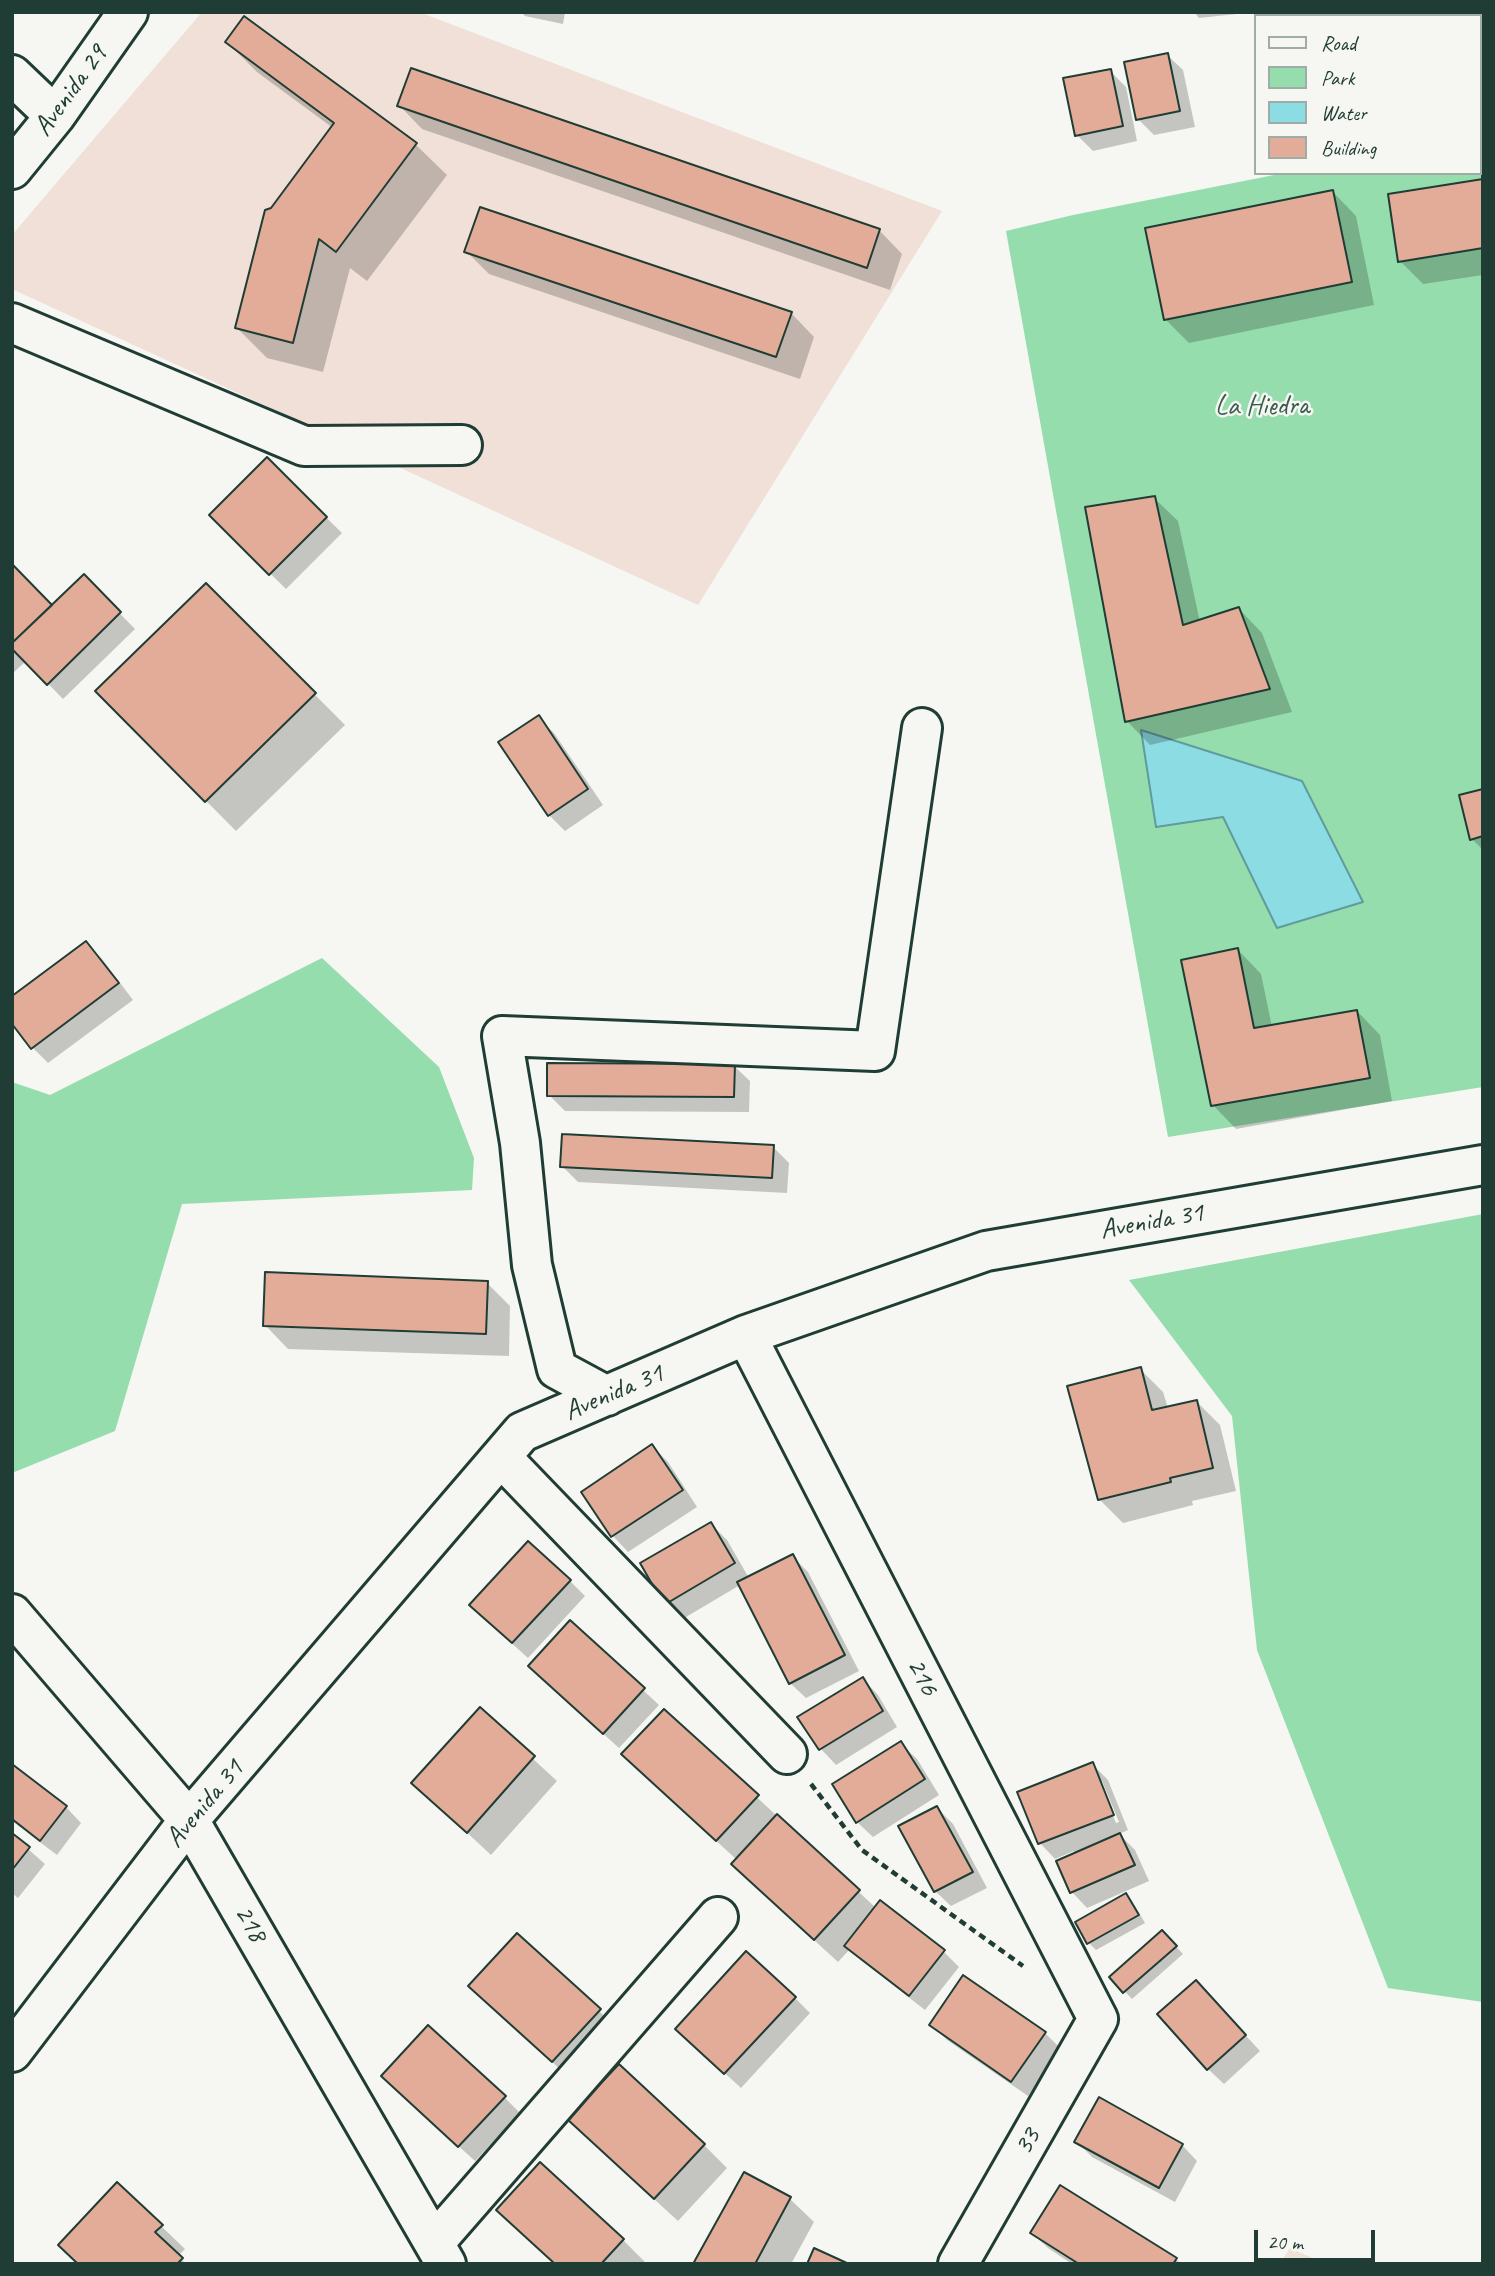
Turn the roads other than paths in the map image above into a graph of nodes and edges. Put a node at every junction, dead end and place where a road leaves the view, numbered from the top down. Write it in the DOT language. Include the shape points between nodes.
graph roads {
  1 [pos="128,12"];
  2 [pos="12,75"];
  3 [pos="55,116"];
  4 [pos="12,169"];
  5 [pos="12,323"];
  6 [pos="461,445"];
  7 [pos="922,728"];
  8 [pos="1483,1165"];
  9 [pos="746,1335"];
  10 [pos="607,1396"];
  11 [pos="501,1457"];
  12 [pos="12,1614"];
  13 [pos="787,1754"];
  14 [pos="189,1820"];
  15 [pos="718,1917"];
  16 [pos="1098,2019"];
  17 [pos="12,2052"];
  18 [pos="440,2253"];
  19 [pos="958,2264"];
  1 -- 3 [label="street, Avenida 29"];
  2 -- 3 [label="street"];
  3 -- 4 [label="street, Avenida 29"];
  5 -- 6 [label="street" via="304,446"];
  7 -- 10 [label="street" via="875,1051 502,1036 520,1143 532,1265 556,1369"];
  8 -- 9 [label="street, Avenida 31" via="986,1251"];
  9 -- 10 [label="street, Avenida 31"];
  9 -- 16 [label="street, 216"];
  10 -- 11 [label="street, Avenida 31" via="522,1432"];
  11 -- 13 [label="street"];
  11 -- 14 [label="street, Avenida 31"];
  12 -- 14 [label="street, 218"];
  14 -- 17 [label="street, Avenida 31"];
  14 -- 18 [label="street, 218"];
  15 -- 18 [label="street"];
  16 -- 19 [label="street, 33"];
}
